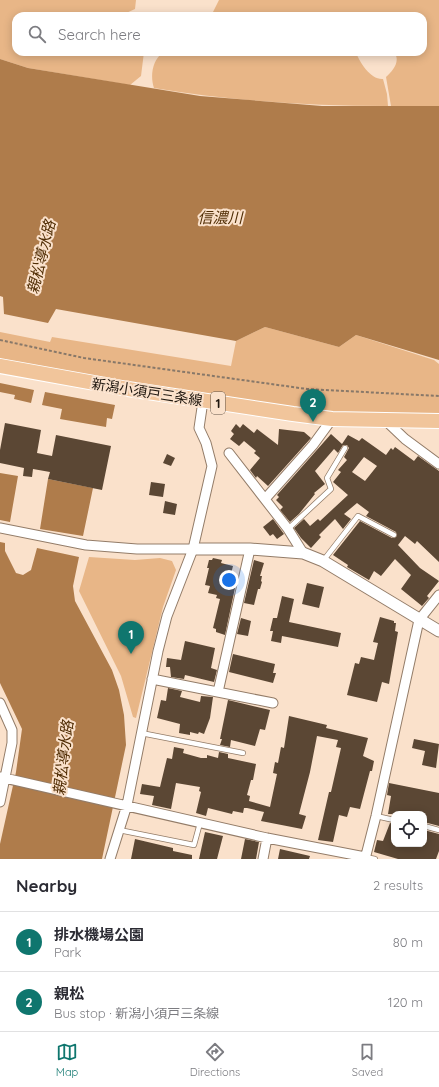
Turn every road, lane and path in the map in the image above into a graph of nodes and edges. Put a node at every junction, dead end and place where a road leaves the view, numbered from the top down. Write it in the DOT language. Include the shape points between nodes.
graph roads {
  1 [pos="0,340"];
  2 [pos="0,366"];
  3 [pos="439,396"];
  4 [pos="203,401"];
  5 [pos="332,419"];
  6 [pos="385,420"];
  7 [pos="439,421"];
  8 [pos="345,448"];
  9 [pos="229,453"];
  10 [pos="439,464"];
  11 [pos="266,499"];
  12 [pos="0,528"];
  13 [pos="288,529"];
  14 [pos="394,536"];
  15 [pos="193,549"];
  16 [pos="250,549"];
  17 [pos="303,553"];
  18 [pos="323,561"];
  19 [pos="439,595"];
  20 [pos="419,620"];
  21 [pos="439,631"];
  22 [pos="152,679"];
  23 [pos="218,692"];
  24 [pos="0,703"];
  25 [pos="273,703"];
  26 [pos="141,733"];
  27 [pos="243,753"];
  28 [pos="6,778"];
  29 [pos="0,802"];
  30 [pos="123,804"];
  31 [pos="376,816"];
  32 [pos="391,819"];
  33 [pos="200,823"];
  34 [pos="427,827"];
  35 [pos="119,830"];
  36 [pos="439,830"];
  37 [pos="267,838"];
  38 [pos="365,858"];
  39 [pos="110,859"];
  40 [pos="263,859"];
  41 [pos="375,859"];
  1 -- 3 [label="path" via="84,358 307,389"];
  2 -- 4 [label="main road, 新潟小須戸三条線 / 1"];
  4 -- 5 [label="main road, 新潟小須戸三条線 / 1"];
  4 -- 15 [label="street" via="199,428 212,466"];
  5 -- 6 [label="main road, 新潟小須戸三条線 / 1"];
  5 -- 11 [label="street"];
  6 -- 7 [label="main road, 新潟小須戸三条線 / 1"];
  6 -- 10 [label="street" via="405,439"];
  8 -- 13 [label="lane" via="327,478 331,489"];
  9 -- 11 [label="street"];
  11 -- 13 [label="street"];
  12 -- 15 [label="street" via="86,545 137,550"];
  13 -- 17 [label="street"];
  14 -- 18 [label="lane" via="358,516"];
  15 -- 16 [label="street"];
  15 -- 22 [label="street" via="168,616"];
  16 -- 17 [label="street"];
  16 -- 23 [label="street"];
  17 -- 18 [label="street"];
  18 -- 20 [label="street"];
  19 -- 20 [label="street"];
  20 -- 21 [label="street"];
  20 -- 31 [label="street"];
  22 -- 23 [label="street"];
  22 -- 26 [label="street"];
  23 -- 25 [label="street"];
  24 -- 28 [label="street" via="12,730"];
  26 -- 27 [label="lane"];
  26 -- 30 [label="street"];
  28 -- 29 [label="street"];
  28 -- 30 [label="street"];
  30 -- 33 [label="street"];
  30 -- 35 [label="street"];
  31 -- 32 [label="lane"];
  31 -- 38 [label="street"];
  33 -- 35 [label="lane" via="194,845"];
  33 -- 37 [label="street"];
  34 -- 36 [label="lane"];
  35 -- 39 [label="street"];
  37 -- 38 [label="street"];
  37 -- 40 [label="street"];
  38 -- 41 [label="lane"];
}
